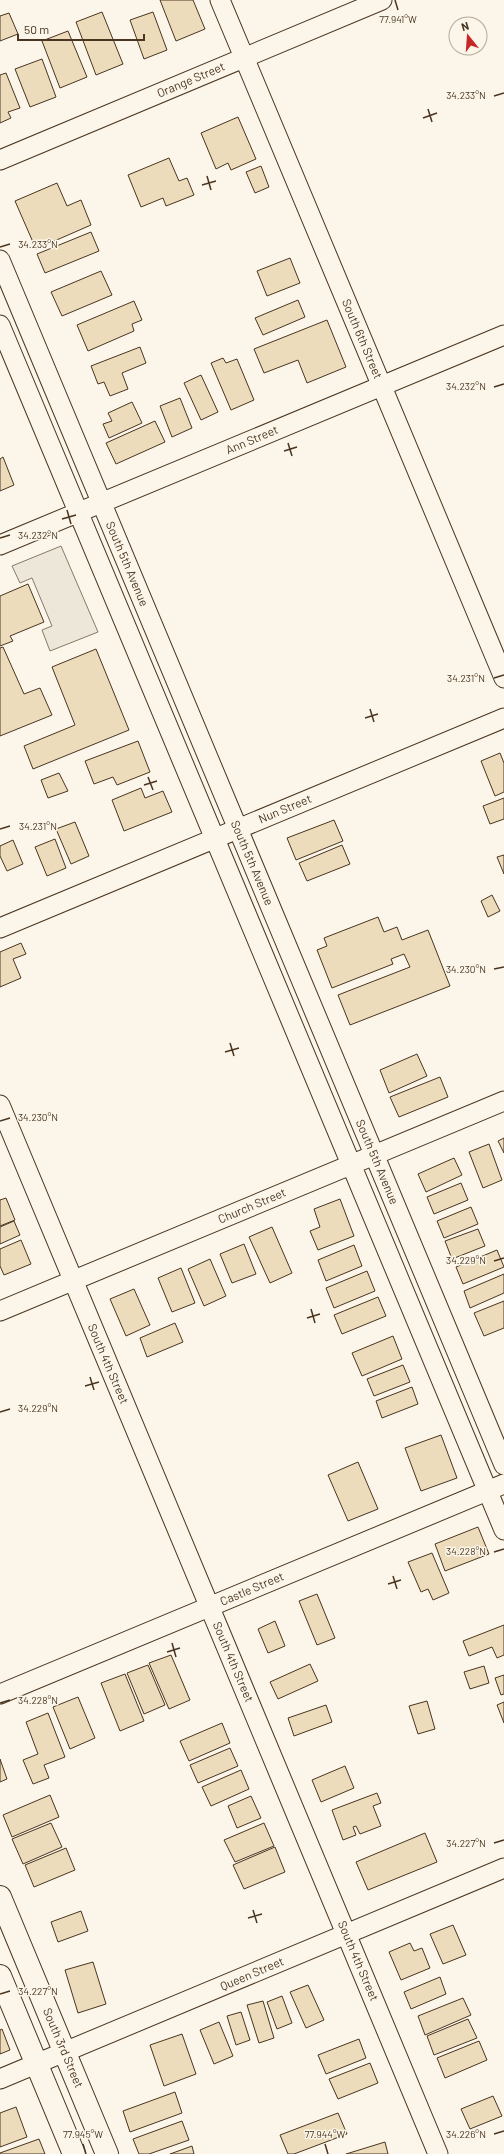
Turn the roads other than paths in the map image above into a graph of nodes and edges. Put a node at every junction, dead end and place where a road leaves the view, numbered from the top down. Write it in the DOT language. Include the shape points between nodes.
graph roads {
  1 [pos="220,0"];
  2 [pos="382,0"];
  3 [pos="244,58"];
  4 [pos="0,160"];
  5 [pos="0,260"];
  6 [pos="0,325"];
  7 [pos="504,335"];
  8 [pos="382,386"];
  9 [pos="101,502"];
  10 [pos="78,512"];
  11 [pos="0,545"];
  12 [pos="504,678"];
  13 [pos="504,718"];
  14 [pos="238,829"];
  15 [pos="215,838"];
  16 [pos="0,928"];
  17 [pos="504,1101"];
  18 [pos="0,1105"];
  19 [pos="374,1155"];
  20 [pos="351,1165"];
  21 [pos="74,1281"];
  22 [pos="0,1311"];
  23 [pos="504,1465"];
  24 [pos="496,1487"];
  25 [pos="504,1530"];
  26 [pos="210,1606"];
  27 [pos="0,1694"];
  28 [pos="504,1868"];
  29 [pos="0,1897"];
  30 [pos="347,1934"];
  31 [pos="0,1976"];
  32 [pos="64,2052"];
  33 [pos="35,2064"];
  34 [pos="0,2079"];
  35 [pos="74,2154"];
  36 [pos="107,2154"];
  37 [pos="438,2154"];
  1 -- 3 [label="street, South 6th Street"];
  2 -- 3 [label="street, Orange Street"];
  3 -- 4 [label="street, Orange Street"];
  3 -- 8 [label="street, South 6th Street"];
  5 -- 9 [label="street, South 5th Avenue"];
  6 -- 10 [label="street, South 5th Avenue"];
  7 -- 8 [label="street, Ann Street"];
  8 -- 9 [label="street, Ann Street"];
  8 -- 12 [label="street, South 6th Street"];
  9 -- 10 [label="street, Ann Street"];
  9 -- 14 [label="street, South 5th Avenue"];
  10 -- 11 [label="street, Ann Street"];
  10 -- 15 [label="street, South 5th Avenue"];
  13 -- 14 [label="street, Nun Street"];
  14 -- 15 [label="street, Nun Street"];
  14 -- 19 [label="street, South 5th Avenue"];
  15 -- 16 [label="street, Nun Street"];
  15 -- 20 [label="street, South 5th Avenue"];
  17 -- 19 [label="street, Church Street"];
  18 -- 21 [label="street, South 4th Street"];
  19 -- 20 [label="street, Church Street"];
  19 -- 23 [label="street, South 5th Avenue"];
  20 -- 21 [label="street, Church Street"];
  20 -- 24 [label="street, South 5th Avenue"];
  21 -- 22 [label="street, Church Street"];
  21 -- 26 [label="street, South 4th Street"];
  24 -- 25 [label="street, South 5th Avenue"];
  24 -- 26 [label="street, Castle Street"];
  26 -- 27 [label="street, Castle Street"];
  26 -- 30 [label="street, South 4th Street"];
  28 -- 30 [label="street, Queen Street"];
  29 -- 32 [label="main road, South 3rd Street"];
  30 -- 32 [label="street, Queen Street"];
  30 -- 37 [label="street, South 4th Street"];
  31 -- 33 [label="main road"];
  32 -- 33 [label="street, Queen Street"];
  32 -- 36 [label="main road, South 3rd Street"];
  33 -- 34 [label="street, Queen Street"];
  33 -- 35 [label="main road"];
}
